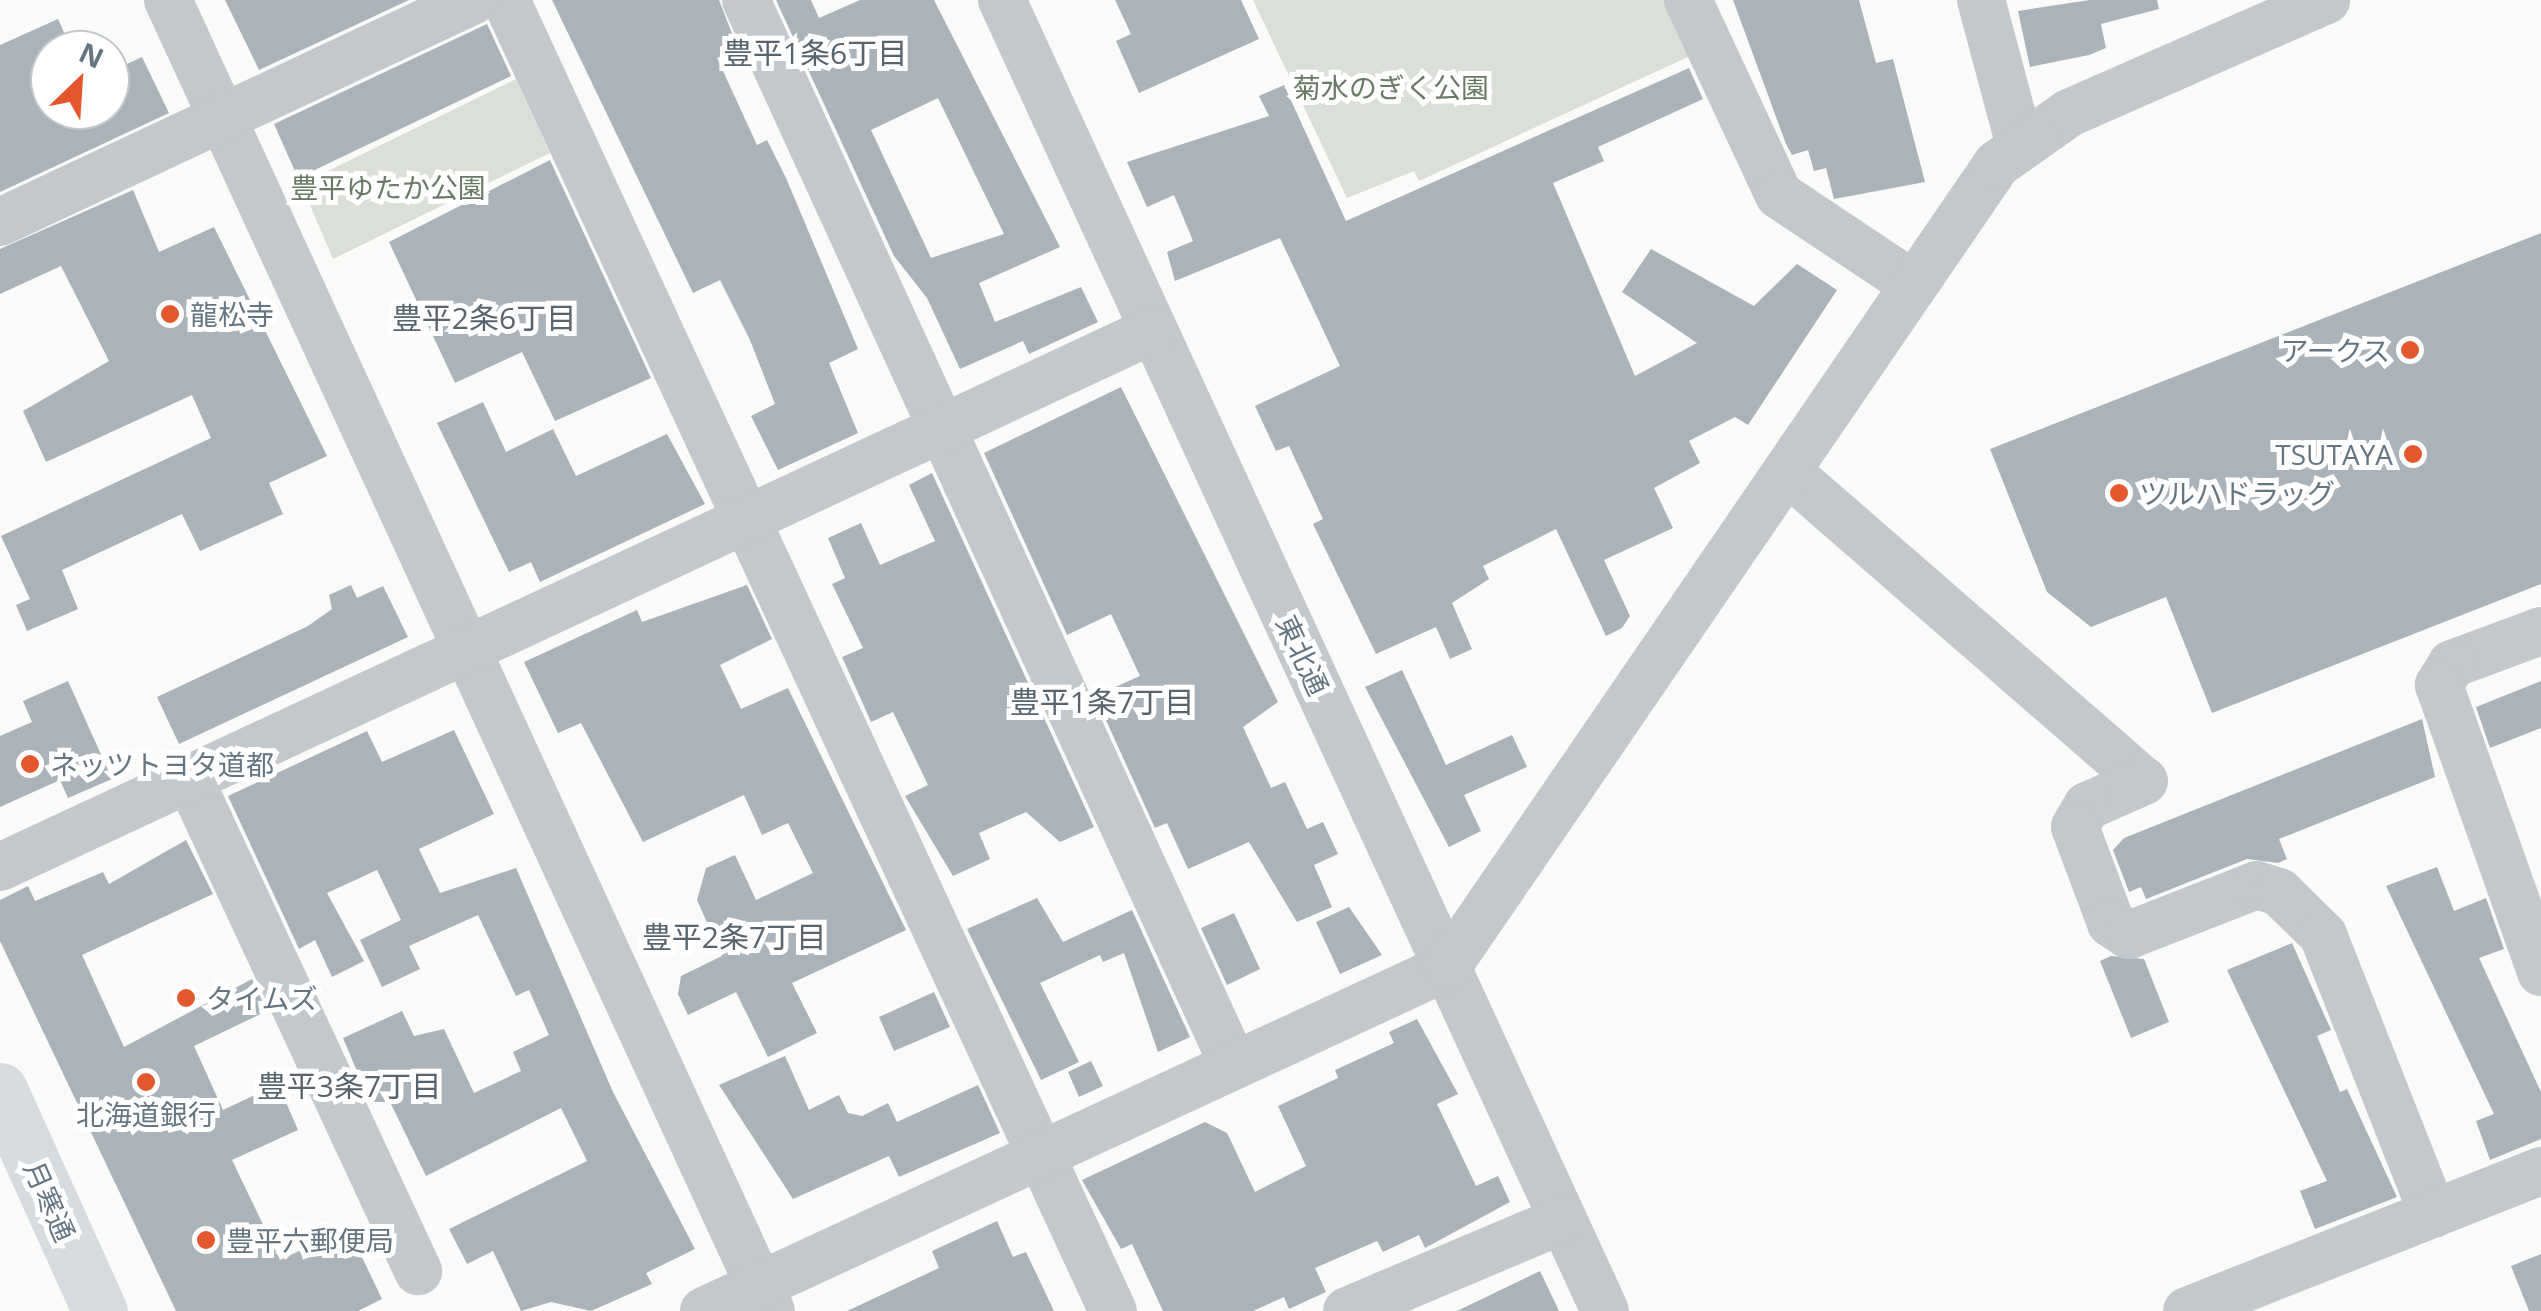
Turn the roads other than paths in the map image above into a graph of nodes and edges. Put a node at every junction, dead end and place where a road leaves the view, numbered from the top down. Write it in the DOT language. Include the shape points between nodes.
graph roads {
  1 [pos="168,0"];
  2 [pos="474,0"];
  3 [pos="506,0"];
  4 [pos="746,0"];
  5 [pos="1002,0"];
  6 [pos="1688,0"];
  7 [pos="1980,0"];
  8 [pos="2326,0"];
  9 [pos="223,119"];
  10 [pos="2019,142"];
  11 [pos="0,222"];
  12 [pos="1914,285"];
  13 [pos="1153,330"];
  14 [pos="941,431"];
  15 [pos="1788,472"];
  16 [pos="746,522"];
  17 [pos="2541,630"];
  18 [pos="468,650"];
  19 [pos="189,778"];
  20 [pos="0,868"];
  21 [pos="1447,966"];
  22 [pos="2541,972"];
  23 [pos="1233,1064"];
  24 [pos="0,1090"];
  25 [pos="1040,1154"];
  26 [pos="2541,1171"];
  27 [pos="2433,1214"];
  28 [pos="1562,1220"];
  29 [pos="418,1271"];
  30 [pos="764,1298"];
  31 [pos="100,1311"];
  32 [pos="704,1311"];
  33 [pos="1112,1311"];
  34 [pos="1348,1311"];
  35 [pos="1605,1311"];
  36 [pos="2187,1311"];
  1 -- 9 [label="street"];
  2 -- 9 [label="street"];
  3 -- 16 [label="street"];
  4 -- 14 [label="street"];
  5 -- 13 [label="street, 東北通"];
  6 -- 12 [label="street" via="1780,195"];
  7 -- 10 [label="street"];
  8 -- 10 [label="street"];
  9 -- 11 [label="street"];
  9 -- 18 [label="street"];
  10 -- 12 [label="street"];
  12 -- 15 [label="street"];
  13 -- 14 [label="street"];
  13 -- 21 [label="street, 東北通"];
  14 -- 16 [label="street"];
  14 -- 23 [label="street"];
  15 -- 21 [label="street"];
  15 -- 27 [label="street" via="2144,781 2087,806 2076,828 2110,922 2128,935 2257,885 2279,892 2322,935"];
  16 -- 18 [label="street"];
  16 -- 25 [label="street"];
  17 -- 22 [label="street" via="2452,664 2439,685"];
  18 -- 19 [label="street"];
  18 -- 30 [label="street"];
  19 -- 20 [label="street"];
  19 -- 29 [label="street"];
  21 -- 23 [label="street"];
  21 -- 28 [label="street, 東北通"];
  23 -- 25 [label="street"];
  24 -- 31 [label="highway, 月寒通"];
  25 -- 30 [label="street"];
  25 -- 33 [label="street"];
  26 -- 27 [label="street"];
  27 -- 36 [label="street"];
  28 -- 34 [label="street"];
  28 -- 35 [label="street, 東北通"];
  30 -- 32 [label="street"];
}
